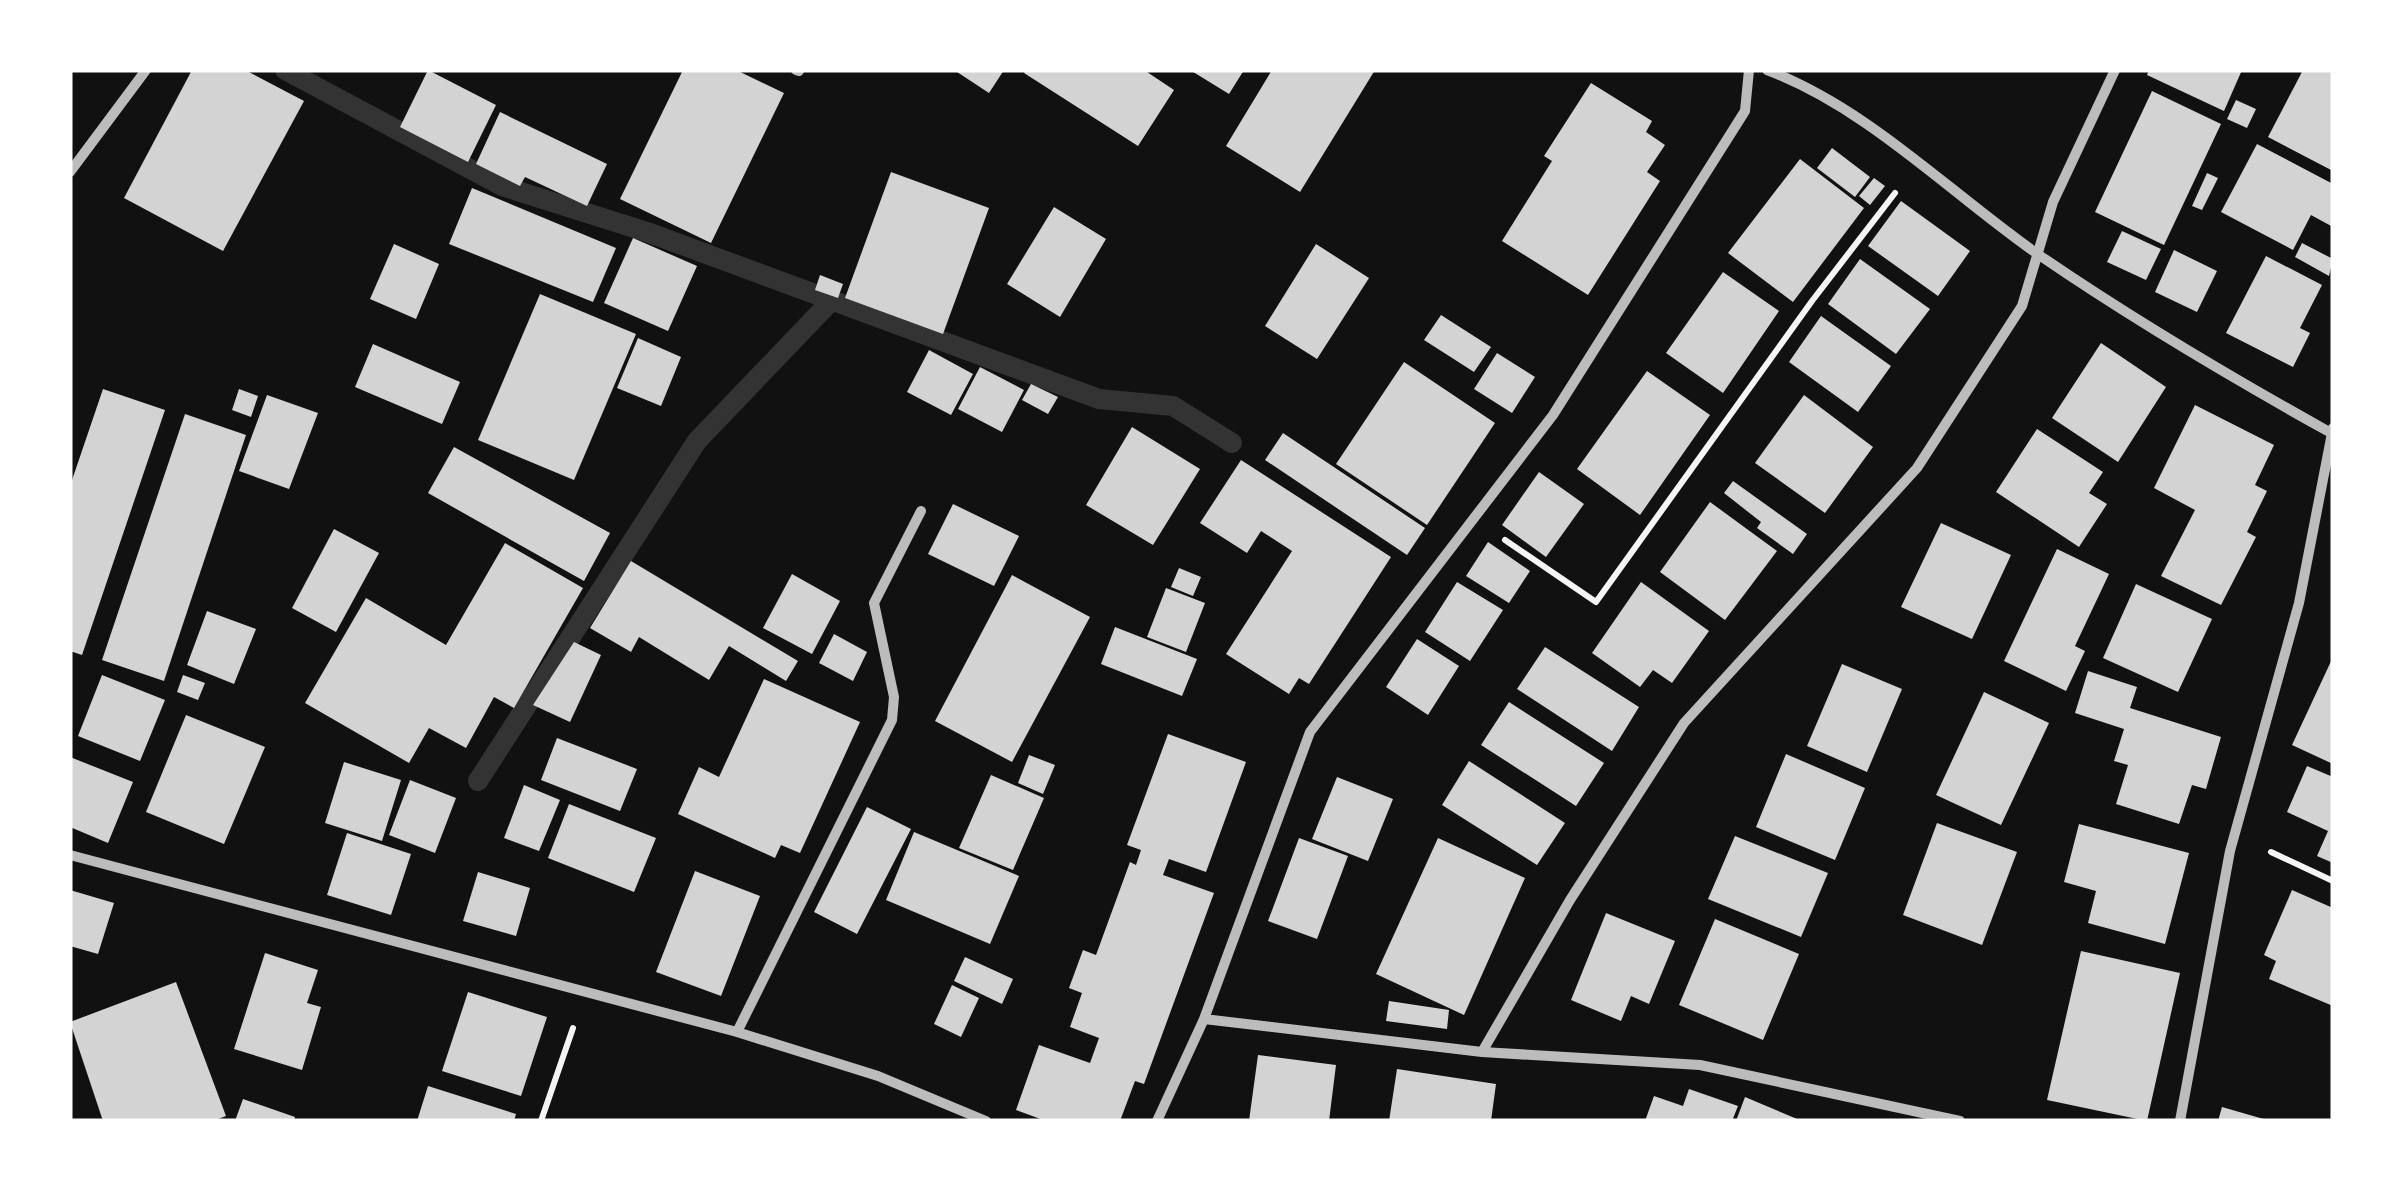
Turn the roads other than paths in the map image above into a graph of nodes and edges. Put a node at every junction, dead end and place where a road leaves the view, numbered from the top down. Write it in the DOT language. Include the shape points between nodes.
graph roads {
  1 [pos="146,70"];
  2 [pos="1749,70"];
  3 [pos="1767,70"];
  4 [pos="2114,70"];
  5 [pos="70,172"];
  6 [pos="2038,254"];
  7 [pos="2332,432"];
  8 [pos="921,511"];
  9 [pos="70,855"];
  10 [pos="1204,1019"];
  11 [pos="737,1032"];
  12 [pos="1482,1052"];
  13 [pos="986,1121"];
  14 [pos="1157,1121"];
  15 [pos="1960,1121"];
  16 [pos="2180,1121"];
  1 -- 5 [label="street"];
  2 -- 10 [label="street" via="1745,111 1553,415 1310,732"];
  3 -- 6 [label="street" via="1812,87"];
  4 -- 6 [label="street" via="2053,202"];
  6 -- 7 [label="street" via="2197,359"];
  6 -- 12 [label="street" via="2022,306 1917,468 1684,723"];
  7 -- 16 [label="street" via="2298,602 2234,835"];
  8 -- 11 [label="street" via="874,603 894,698 892,720"];
  9 -- 11 [label="street"];
  10 -- 12 [label="street"];
  10 -- 14 [label="street"];
  11 -- 13 [label="street" via="878,1076"];
  12 -- 15 [label="street" via="1700,1064"];
}
